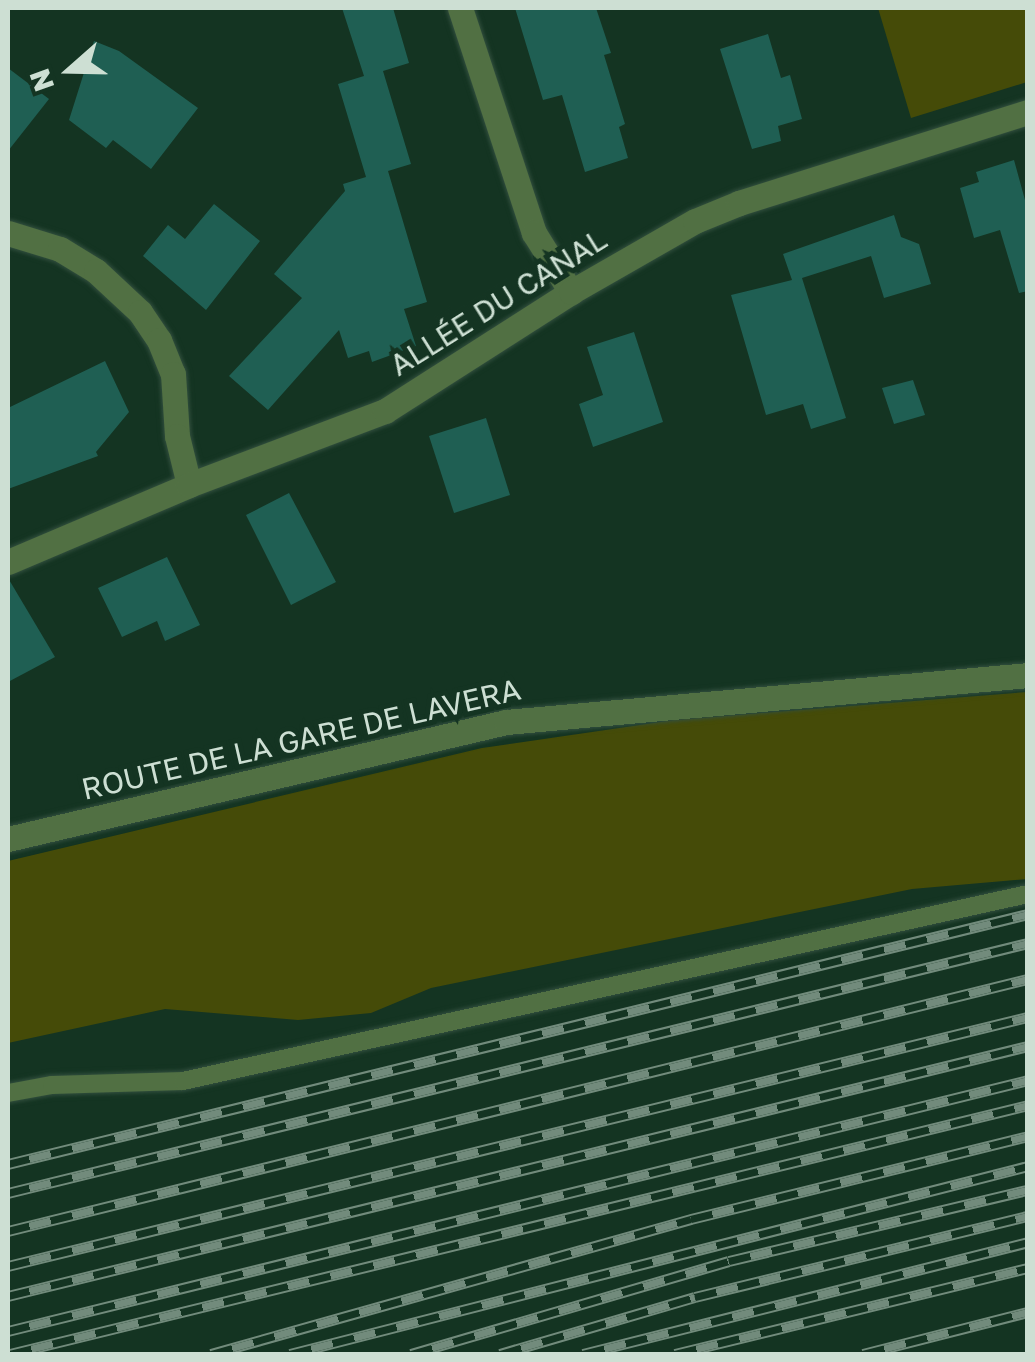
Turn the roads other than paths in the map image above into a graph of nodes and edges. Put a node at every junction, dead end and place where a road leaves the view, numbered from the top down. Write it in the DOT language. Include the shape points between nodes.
graph roads {
  1 [pos="460,8"];
  2 [pos="1028,112"];
  3 [pos="8,233"];
  4 [pos="571,292"];
  5 [pos="189,485"];
  6 [pos="8,562"];
  7 [pos="1028,675"];
  8 [pos="8,839"];
  9 [pos="1028,894"];
  10 [pos="8,1093"];
  1 -- 4 [label="street" via="534,233"];
  2 -- 4 [label="street, ALLÉE DU CANAL" via="738,203"];
  3 -- 5 [label="street" via="60,249 140,312 173,374"];
  4 -- 5 [label="street, ALLÉE DU CANAL" via="385,411"];
  5 -- 6 [label="street, ALLÉE DU CANAL"];
  7 -- 8 [label="street, ROUTE DE LA GARE DE LAVERA" via="506,722"];
  9 -- 10 [label="lane" via="183,1082 52,1085"];
}
